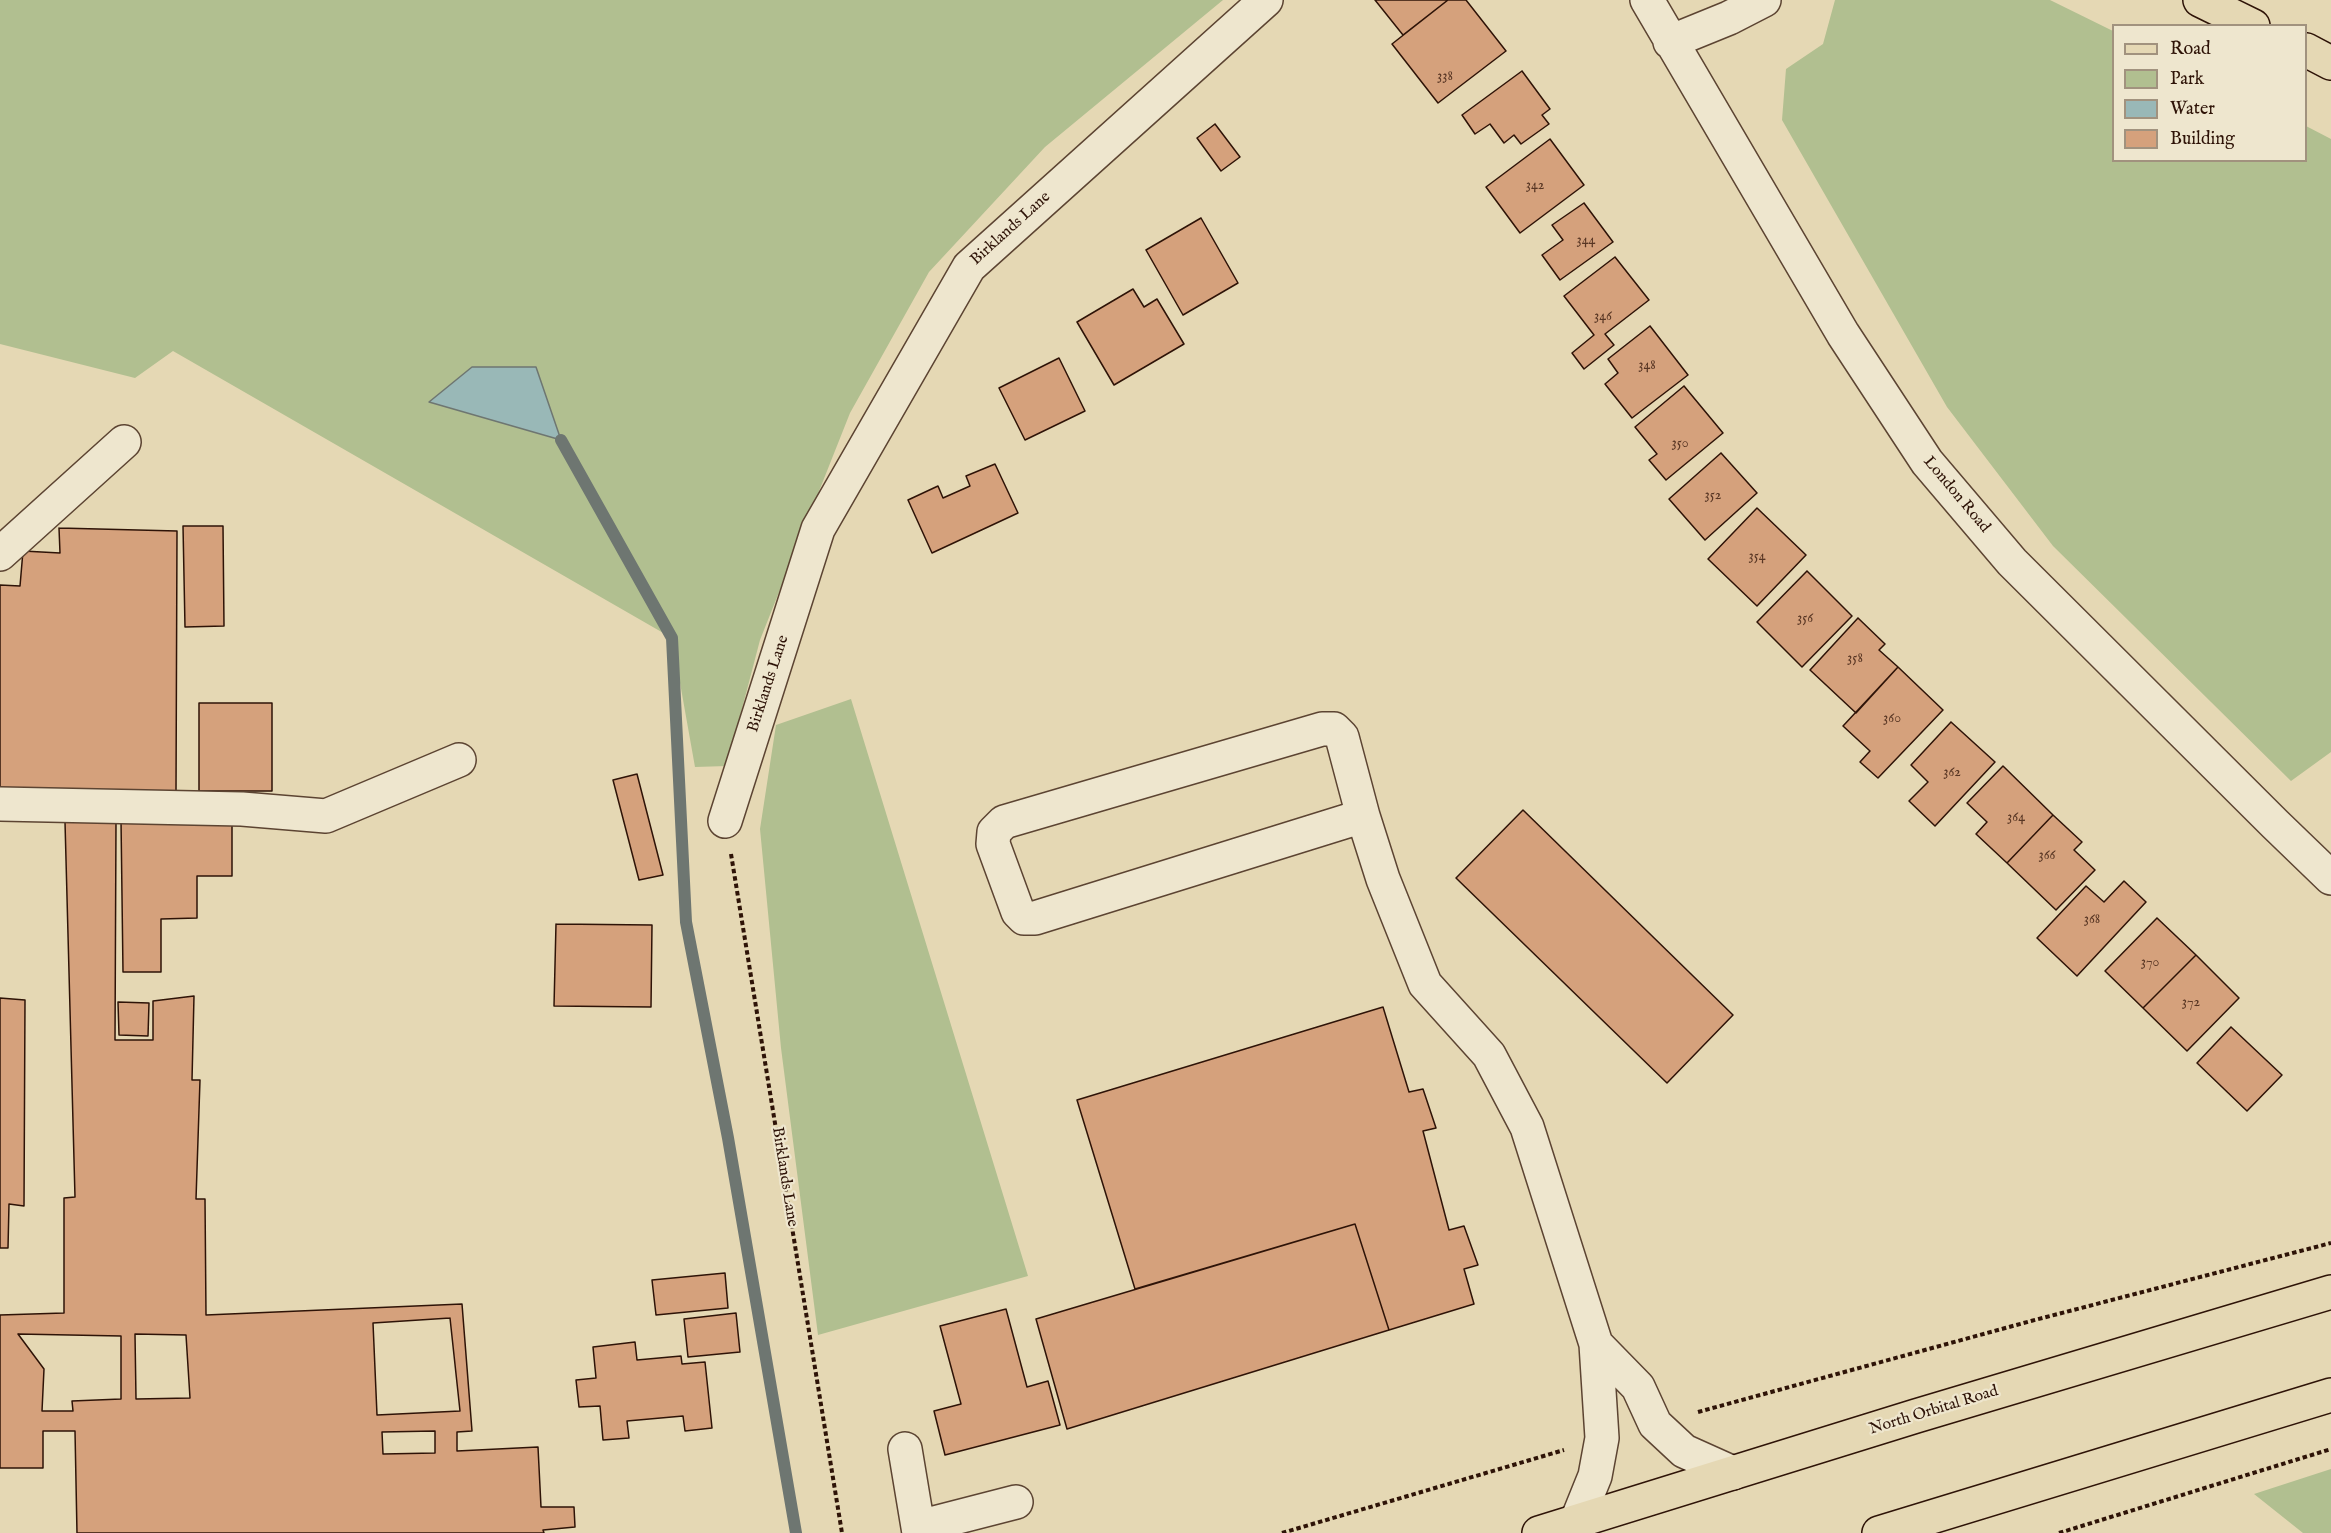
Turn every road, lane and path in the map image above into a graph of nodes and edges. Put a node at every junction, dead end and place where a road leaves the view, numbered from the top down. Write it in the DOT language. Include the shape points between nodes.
graph roads {
  1 [pos="1266,0"];
  2 [pos="1647,0"];
  3 [pos="1764,0"];
  4 [pos="2200,0"];
  5 [pos="2249,24"];
  6 [pos="1670,42"];
  7 [pos="2307,51"];
  8 [pos="2331,63"];
  9 [pos="124,442"];
  10 [pos="0,554"];
  11 [pos="459,760"];
  12 [pos="0,804"];
  13 [pos="1363,816"];
  14 [pos="726,821"];
  15 [pos="2331,878"];
  16 [pos="2331,1243"];
  17 [pos="2331,1292"];
  18 [pos="1596,1344"];
  19 [pos="2331,1395"];
  20 [pos="1655,1424"];
  21 [pos="1602,1438"];
  22 [pos="905,1449"];
  23 [pos="2331,1449"];
  24 [pos="1733,1473"];
  25 [pos="1016,1502"];
  26 [pos="1576,1523"];
  27 [pos="919,1530"];
  28 [pos="842,1533"];
  29 [pos="1282,1533"];
  30 [pos="1539,1533"];
  31 [pos="1879,1533"];
  32 [pos="2059,1533"];
  1 -- 14 [label="street, Birklands Lane" via="969,267 818,529"];
  2 -- 6 [label="street, London Road"];
  3 -- 6 [label="street"];
  4 -- 5 [label="main road"];
  6 -- 15 [label="street, London Road" via="1843,334 1927,462 2012,562"];
  7 -- 8 [label="main road"];
  9 -- 10 [label="street"];
  11 -- 12 [label="street" via="326,816 242,809"];
  13 -- 13 [label="street" via="1342,737 1334,729 1322,729 1004,822 994,832 993,844 1018,912 1024,918 1035,918"];
  13 -- 18 [label="street" via="1383,879 1425,984 1490,1055 1527,1127"];
  14 -- 28 [label="path, Birklands Lane"];
  16 -- 20 [label="path"];
  17 -- 24 [label="main road, North Orbital Road"];
  18 -- 20 [label="street" via="1638,1387"];
  18 -- 21 [label="street"];
  19 -- 31 [label="main road"];
  20 -- 24 [label="street" via="1684,1451"];
  21 -- 26 [label="street" via="1595,1476"];
  21 -- 29 [label="path"];
  22 -- 27 [label="street"];
  23 -- 32 [label="path"];
  24 -- 26 [label="main road, North Orbital Road"];
  25 -- 27 [label="street"];
  26 -- 30 [label="main road, North Orbital Road"];
}
